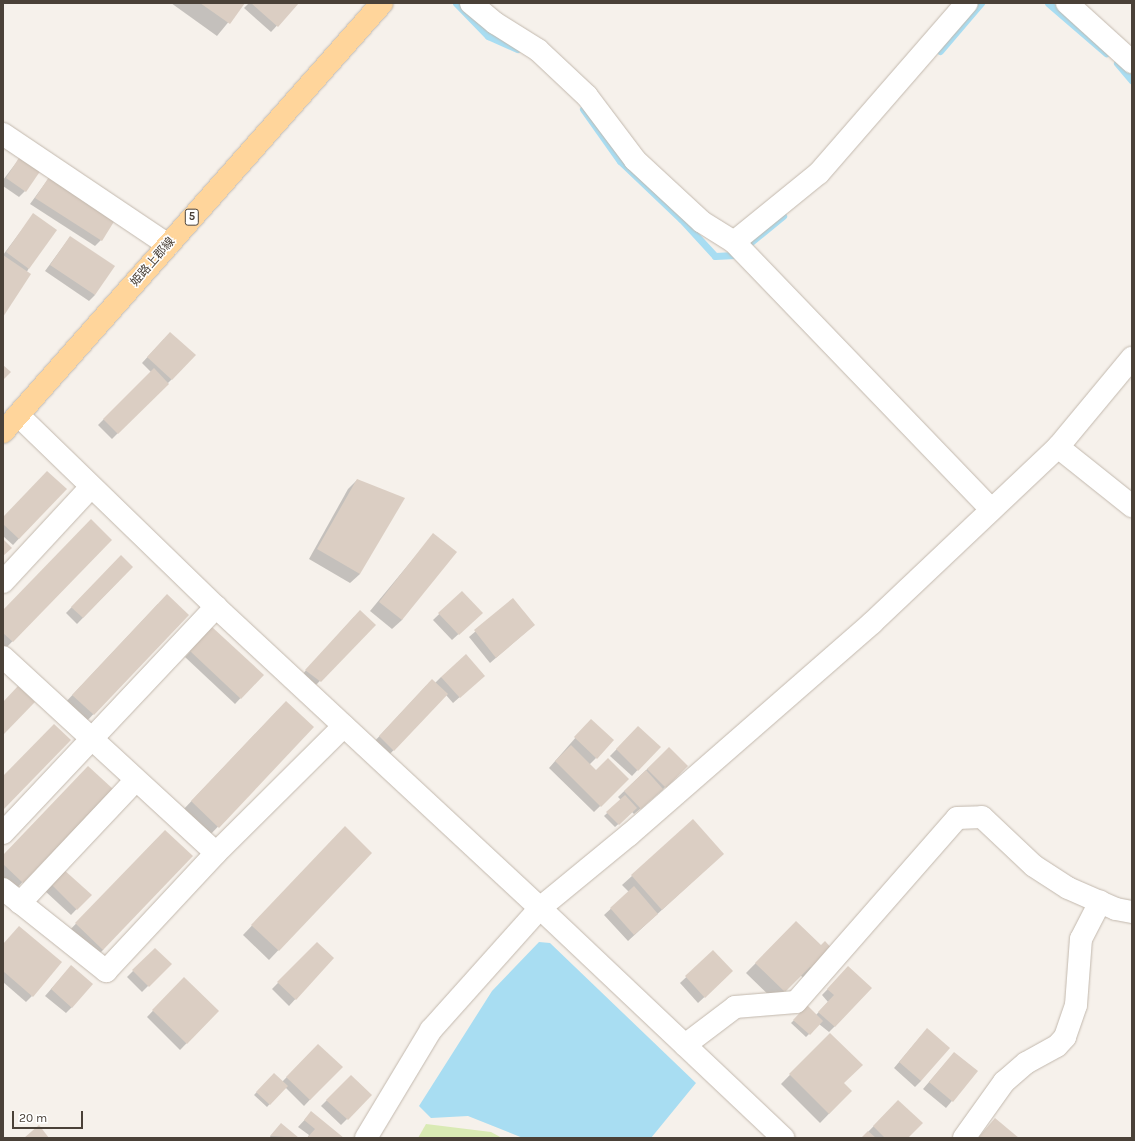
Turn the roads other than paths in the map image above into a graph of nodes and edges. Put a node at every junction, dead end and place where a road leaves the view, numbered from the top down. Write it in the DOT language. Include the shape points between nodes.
graph roads {
  1 [pos="382,3"];
  2 [pos="471,3"];
  3 [pos="967,3"];
  4 [pos="1067,3"];
  5 [pos="1132,62"];
  6 [pos="3,134"];
  7 [pos="734,242"];
  8 [pos="168,245"];
  9 [pos="1132,358"];
  10 [pos="18,415"];
  11 [pos="3,432"];
  12 [pos="1058,447"];
  13 [pos="92,487"];
  14 [pos="1132,506"];
  15 [pos="991,509"];
  16 [pos="3,582"];
  17 [pos="216,607"];
  18 [pos="3,657"];
  19 [pos="344,726"];
  20 [pos="92,739"];
  21 [pos="136,780"];
  22 [pos="3,833"];
  23 [pos="216,853"];
  24 [pos="11,896"];
  25 [pos="1100,902"];
  26 [pos="540,908"];
  27 [pos="1132,912"];
  28 [pos="685,1044"];
  29 [pos="366,1138"];
  30 [pos="783,1138"];
  31 [pos="964,1138"];
  1 -- 8 [label="main road, 姫路上郡線 / 5"];
  2 -- 7 [label="street" via="495,23 538,50 587,96 635,160 702,222 718,229"];
  3 -- 7 [label="street" via="819,173"];
  4 -- 5 [label="street"];
  6 -- 8 [label="street"];
  7 -- 15 [label="street"];
  8 -- 10 [label="main road, 姫路上郡線 / 5"];
  9 -- 12 [label="street"];
  10 -- 11 [label="main road, 姫路上郡線 / 5"];
  10 -- 13 [label="street"];
  12 -- 14 [label="street"];
  12 -- 15 [label="street"];
  13 -- 16 [label="street"];
  13 -- 17 [label="street"];
  15 -- 26 [label="street" via="872,623 629,836"];
  17 -- 19 [label="street"];
  17 -- 20 [label="street"];
  18 -- 20 [label="street"];
  19 -- 23 [label="street"];
  19 -- 26 [label="street"];
  20 -- 21 [label="street"];
  20 -- 22 [label="street"];
  21 -- 23 [label="street"];
  21 -- 24 [label="street"];
  23 -- 24 [label="street" via="106,971"];
  25 -- 27 [label="street"];
  25 -- 28 [label="street" via="1068,888 1034,866 982,816 957,818 796,1002 735,1008"];
  25 -- 31 [label="street" via="1081,939 1076,1005 1065,1037 1056,1046 1026,1063 1004,1082"];
  26 -- 28 [label="street"];
  26 -- 29 [label="street" via="432,1030"];
  28 -- 30 [label="street"];
}
